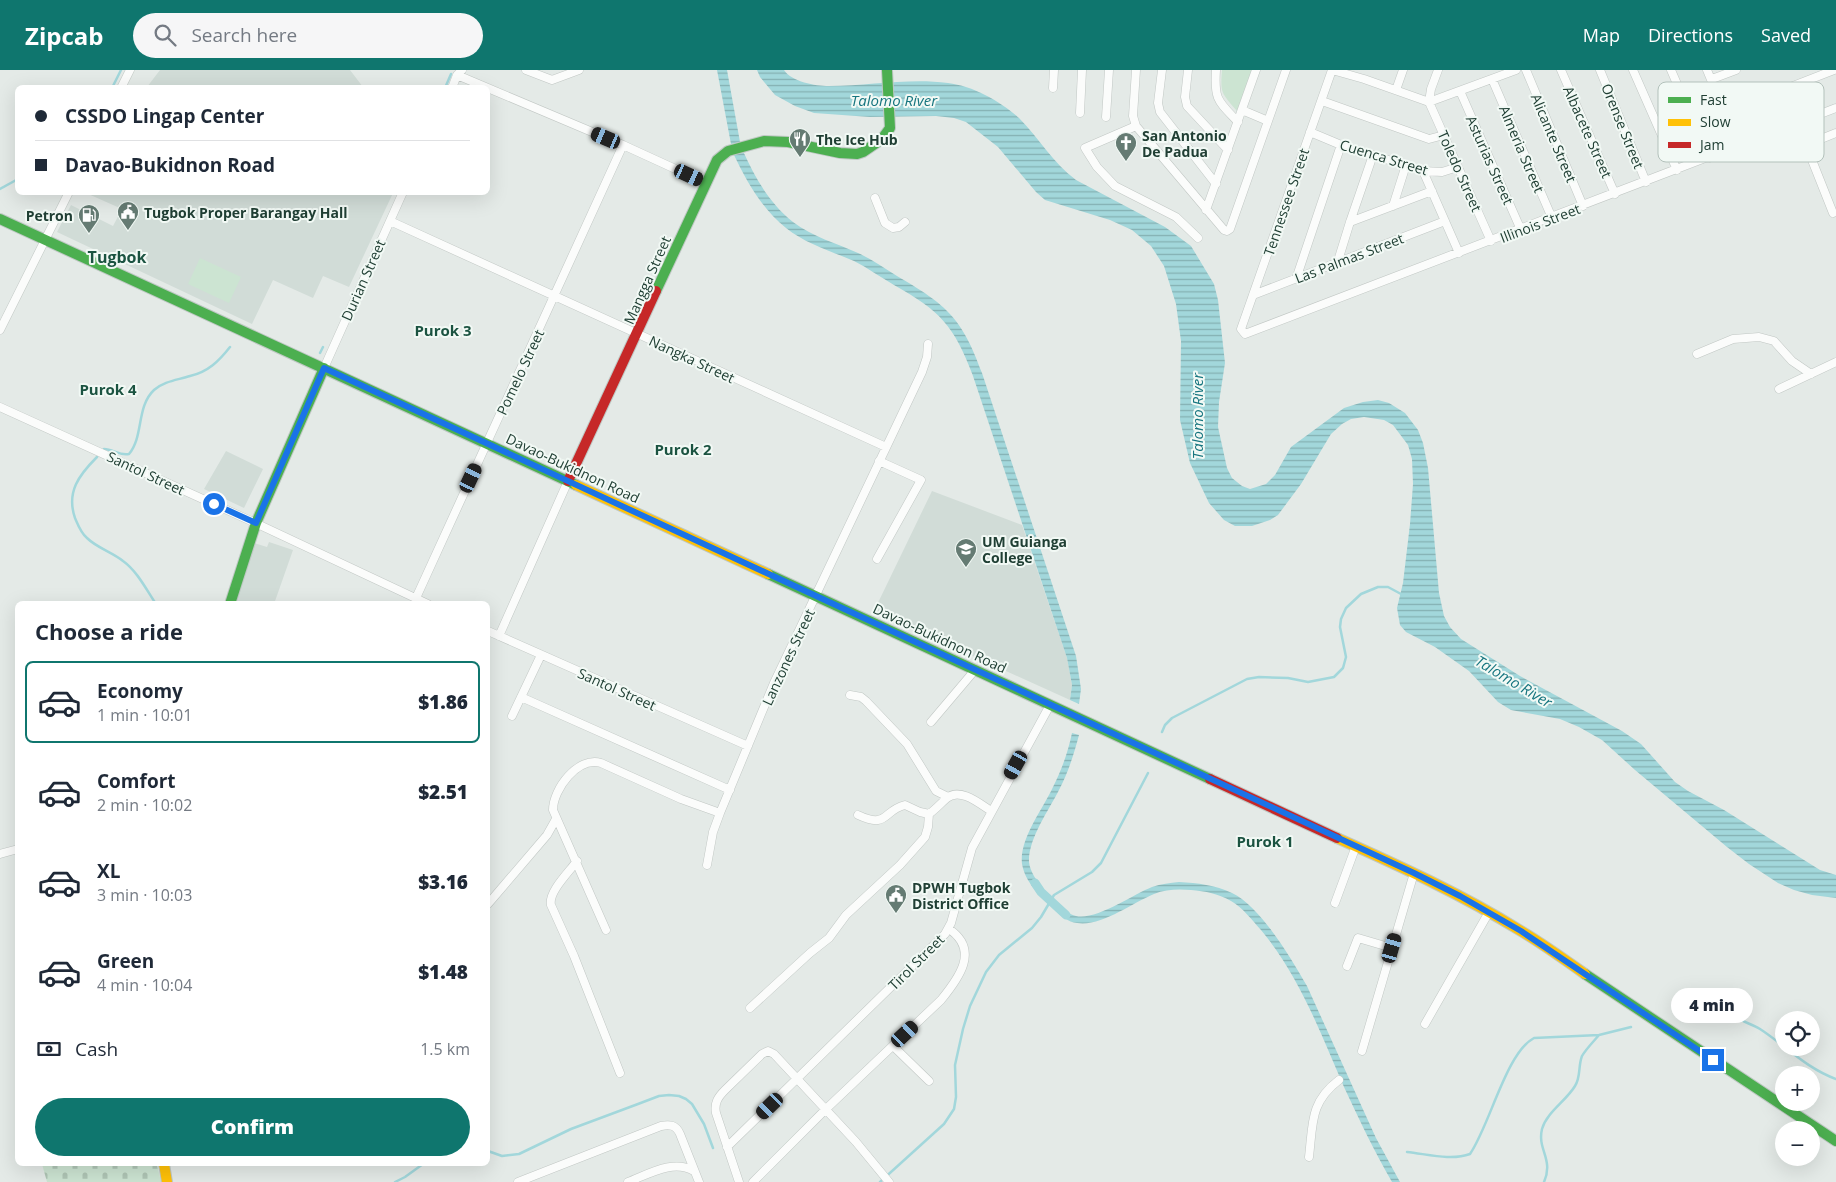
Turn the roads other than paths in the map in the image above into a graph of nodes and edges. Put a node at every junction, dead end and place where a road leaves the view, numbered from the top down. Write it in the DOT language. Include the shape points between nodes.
graph roads {
  1 [pos="130,70"];
  2 [pos="526,70"];
  3 [pos="579,70"];
  4 [pos="887,70"];
  5 [pos="1054,70"];
  6 [pos="1082,70"];
  7 [pos="1109,70"];
  8 [pos="1136,70"];
  9 [pos="1162,70"];
  10 [pos="1188,70"];
  11 [pos="1216,70"];
  12 [pos="1256,70"];
  13 [pos="1286,70"];
  14 [pos="1332,70"];
  15 [pos="1368,70"];
  16 [pos="1403,70"];
  17 [pos="1438,70"];
  18 [pos="1516,70"];
  19 [pos="1526,70"];
  20 [pos="1561,70"];
  21 [pos="1600,70"];
  22 [pos="1633,70"];
  23 [pos="1671,70"];
  24 [pos="1707,70"];
  25 [pos="1736,70"];
  26 [pos="1834,70"];
  27 [pos="460,72"];
  28 [pos="1364,79"];
  29 [pos="1492,79"];
  30 [pos="1712,79"];
  31 [pos="1676,82"];
  32 [pos="1713,82"];
  33 [pos="1803,82"];
  34 [pos="122,85"];
  35 [pos="454,85"];
  36 [pos="489,85"];
  37 [pos="490,85"];
  38 [pos="1053,88"];
  39 [pos="1396,90"];
  40 [pos="1460,91"];
  41 [pos="1322,101"];
  42 [pos="1429,102"];
  43 [pos="1836,108"];
  44 [pos="1242,110"];
  45 [pos="1080,113"];
  46 [pos="1824,113"];
  47 [pos="1106,117"];
  48 [pos="1268,121"];
  49 [pos="1238,122"];
  50 [pos="1136,126"];
  51 [pos="1658,127"];
  52 [pos="1310,132"];
  53 [pos="1836,133"];
  54 [pos="1444,134"];
  55 [pos="1824,138"];
  56 [pos="623,145"];
  57 [pos="1341,145"];
  58 [pos="1228,150"];
  59 [pos="1373,155"];
  60 [pos="1673,162"];
  61 [pos="1698,162"];
  62 [pos="1813,162"];
  63 [pos="1406,166"];
  64 [pos="1458,167"];
  65 [pos="1677,170"];
  66 [pos="1423,171"];
  67 [pos="1646,182"];
  68 [pos="706,183"];
  69 [pos="1216,184"];
  70 [pos="1432,191"];
  71 [pos="1615,194"];
  72 [pos="68,195"];
  73 [pos="402,195"];
  74 [pos="875,198"];
  75 [pos="1393,206"];
  76 [pos="1583,206"];
  77 [pos="1206,210"];
  78 [pos="1833,212"];
  79 [pos="1552,218"];
  80 [pos="0,219"];
  81 [pos="390,221"];
  82 [pos="1445,221"];
  83 [pos="905,222"];
  84 [pos="1350,222"];
  85 [pos="1520,230"];
  86 [pos="1198,238"];
  87 [pos="45,240"];
  88 [pos="1491,241"];
  89 [pos="1459,253"];
  90 [pos="1337,264"];
  91 [pos="1296,279"];
  92 [pos="1253,295"];
  93 [pos="554,296"];
  94 [pos="0,330"];
  95 [pos="1243,333"];
  96 [pos="637,334"];
  97 [pos="928,344"];
  98 [pos="1697,354"];
  99 [pos="1836,362"];
  100 [pos="324,368"];
  101 [pos="1811,374"];
  102 [pos="1779,389"];
  103 [pos="1,410"];
  104 [pos="487,443"];
  105 [pos="886,447"];
  106 [pos="879,461"];
  107 [pos="568,481"];
  108 [pos="256,523"];
  109 [pos="877,559"];
  110 [pos="816,596"];
  111 [pos="416,598"];
  112 [pos="231,601"];
  113 [pos="422,601"];
  114 [pos="490,632"];
  115 [pos="499,636"];
  116 [pos="541,655"];
  117 [pos="975,670"];
  118 [pos="850,695"];
  119 [pos="522,697"];
  120 [pos="1050,705"];
  121 [pos="512,716"];
  122 [pos="931,722"];
  123 [pos="748,746"];
  124 [pos="730,790"];
  125 [pos="948,797"];
  126 [pos="991,811"];
  127 [pos="720,813"];
  128 [pos="929,814"];
  129 [pos="858,815"];
  130 [pos="556,819"];
  131 [pos="1356,846"];
  132 [pos="15,850"];
  133 [pos="0,854"];
  134 [pos="577,861"];
  135 [pos="707,864"];
  136 [pos="1414,873"];
  137 [pos="490,902"];
  138 [pos="1335,903"];
  139 [pos="1489,912"];
  140 [pos="606,930"];
  141 [pos="948,930"];
  142 [pos="1392,948"];
  143 [pos="1347,966"];
  144 [pos="750,1008"];
  145 [pos="1425,1024"];
  146 [pos="893,1046"];
  147 [pos="1362,1051"];
  148 [pos="620,1073"];
  149 [pos="797,1079"];
  150 [pos="1339,1080"];
  151 [pos="929,1081"];
  152 [pos="826,1109"];
  153 [pos="1836,1141"];
  154 [pos="728,1147"];
  155 [pos="1309,1157"];
  156 [pos="164,1166"];
  157 [pos="694,1171"];
  158 [pos="167,1182"];
  159 [pos="518,1182"];
  160 [pos="628,1182"];
  161 [pos="699,1182"];
  162 [pos="740,1182"];
  163 [pos="753,1182"];
  164 [pos="889,1182"];
  1 -- 34 [label="street"];
  2 -- 3 [label="street" via="556,80"];
  4 -- 68 [label="main road, Mangga Street" via="889,132 863,152 830,152 780,141 760,142 720,156"];
  5 -- 38 [label="street"];
  6 -- 45 [label="street"];
  7 -- 47 [label="street"];
  8 -- 50 [label="street" via="1133,116"];
  9 -- 69 [label="street" via="1160,112"];
  10 -- 58 [label="street" via="1187,106"];
  11 -- 49 [label="street" via="1217,99"];
  12 -- 44 [label="street"];
  13 -- 48 [label="street"];
  14 -- 28 [label="street"];
  14 -- 41 [label="street, Tennessee Street"];
  15 -- 28 [label="street"];
  16 -- 39 [label="street"];
  17 -- 42 [label="street"];
  18 -- 29 [label="street"];
  19 -- 76 [label="street, Alicante Street"];
  20 -- 71 [label="street, Albacete Street"];
  21 -- 67 [label="street, Orense Street"];
  22 -- 51 [label="street"];
  23 -- 31 [label="street"];
  24 -- 30 [label="street"];
  25 -- 30 [label="street"];
  26 -- 33 [label="street"];
  27 -- 35 [label="street"];
  27 -- 36 [label="street"];
  28 -- 39 [label="street"];
  29 -- 40 [label="street"];
  29 -- 79 [label="street, Almeria Street"];
  30 -- 32 [label="street"];
  37 -- 56 [label="street"];
  39 -- 42 [label="street"];
  40 -- 42 [label="street"];
  40 -- 85 [label="street, Asturias Street"];
  41 -- 52 [label="street, Tennessee Street"];
  41 -- 54 [label="street" via="1429,138"];
  42 -- 54 [label="street, Toledo Street"];
  43 -- 46 [label="street, Illinois Street"];
  44 -- 48 [label="street"];
  44 -- 49 [label="street"];
  48 -- 77 [label="street" via="1230,229 1227,231"];
  49 -- 58 [label="street"];
  50 -- 77 [label="street"];
  50 -- 86 [label="street" via="1085,148 1115,186 1176,217"];
  52 -- 57 [label="street, Cuenca Street"];
  52 -- 92 [label="street, Tennessee Street"];
  53 -- 55 [label="street"];
  54 -- 64 [label="street, Toledo Street"];
  56 -- 68 [label="street"];
  56 -- 93 [label="street, Pomelo Street"];
  57 -- 59 [label="street, Cuenca Street"];
  57 -- 91 [label="street"];
  58 -- 69 [label="street"];
  59 -- 63 [label="street, Cuenca Street"];
  59 -- 84 [label="street"];
  60 -- 65 [label="street"];
  61 -- 65 [label="street, Illinois Street"];
  62 -- 78 [label="street"];
  63 -- 66 [label="street, Cuenca Street"];
  63 -- 75 [label="street"];
  64 -- 66 [label="street, Cuenca Street" via="1442,172"];
  64 -- 88 [label="street, Toledo Street"];
  65 -- 67 [label="street, Illinois Street"];
  66 -- 70 [label="street"];
  67 -- 71 [label="street, Illinois Street"];
  68 -- 96 [label="main road, Mangga Street"];
  69 -- 77 [label="street"];
  70 -- 75 [label="street"];
  70 -- 82 [label="street"];
  71 -- 76 [label="street, Illinois Street"];
  72 -- 87 [label="street"];
  73 -- 81 [label="street, Durian Street"];
  74 -- 83 [label="street" via="885,223 893,228"];
  75 -- 84 [label="street"];
  76 -- 79 [label="street, Illinois Street"];
  79 -- 85 [label="street, Illinois Street"];
  80 -- 87 [label="main road, Davao-Bukidnon Road"];
  81 -- 93 [label="street, Nangka Street"];
  81 -- 100 [label="street, Durian Street"];
  82 -- 89 [label="street"];
  82 -- 90 [label="street, Las Palmas Street"];
  84 -- 90 [label="street"];
  85 -- 88 [label="street, Illinois Street"];
  87 -- 94 [label="street"];
  87 -- 100 [label="main road, Davao-Bukidnon Road"];
  88 -- 89 [label="street, Illinois Street"];
  89 -- 95 [label="street, Illinois Street"];
  90 -- 91 [label="street, Las Palmas Street"];
  91 -- 92 [label="street, Las Palmas Street"];
  92 -- 95 [label="street, Tennessee Street" via="1241,329"];
  93 -- 96 [label="street, Nangka Street"];
  93 -- 104 [label="street, Pomelo Street"];
  96 -- 105 [label="street, Nangka Street"];
  96 -- 107 [label="main road, Mangga Street"];
  97 -- 105 [label="street, Lanzones Street" via="922,372"];
  98 -- 101 [label="street" via="1733,339 1759,337 1774,341 1792,361"];
  99 -- 101 [label="street"];
  100 -- 104 [label="main road, Davao-Bukidnon Road"];
  100 -- 108 [label="main road"];
  101 -- 102 [label="street"];
  103 -- 108 [label="street, Santol Street"];
  104 -- 107 [label="main road, Davao-Bukidnon Road"];
  104 -- 111 [label="street, Pomelo Street"];
  105 -- 106 [label="street, Lanzones Street"];
  106 -- 109 [label="street" via="921,480"];
  106 -- 110 [label="street, Lanzones Street"];
  107 -- 110 [label="main road, Davao-Bukidnon Road"];
  107 -- 115 [label="street, Mangga Street"];
  108 -- 111 [label="street, Santol Street"];
  108 -- 112 [label="main road"];
  110 -- 117 [label="main road, Davao-Bukidnon Road"];
  110 -- 123 [label="street, Lanzones Street"];
  111 -- 113 [label="street, Santol Street"];
  114 -- 115 [label="street, Santol Street"];
  115 -- 116 [label="street, Santol Street"];
  116 -- 119 [label="street"];
  116 -- 123 [label="street, Santol Street"];
  117 -- 120 [label="main road, Davao-Bukidnon Road"];
  117 -- 122 [label="street"];
  118 -- 125 [label="street" via="866,701 907,744 936,791"];
  119 -- 121 [label="street"];
  119 -- 124 [label="street"];
  120 -- 126 [label="street, Tirol Street"];
  120 -- 131 [label="main road, Davao-Bukidnon Road"];
  123 -- 124 [label="street, Lanzones Street"];
  124 -- 127 [label="street, Lanzones Street"];
  125 -- 126 [label="street" via="954,794 964,796"];
  125 -- 128 [label="street"];
  126 -- 141 [label="street, Tirol Street" via="969,858"];
  127 -- 130 [label="street" via="591,761 579,766 556,794 553,810"];
  127 -- 135 [label="street, Lanzones Street"];
  128 -- 129 [label="street" via="905,805 878,820"];
  128 -- 144 [label="street" via="925,837 900,865 846,915 829,938"];
  130 -- 134 [label="street"];
  130 -- 137 [label="street" via="547,835"];
  131 -- 136 [label="main road, Davao-Bukidnon Road"];
  131 -- 138 [label="street"];
  132 -- 133 [label="street"];
  134 -- 140 [label="street"];
  134 -- 148 [label="street" via="552,893 550,901"];
  136 -- 139 [label="main road, Davao-Bukidnon Road"];
  136 -- 142 [label="street"];
  139 -- 145 [label="street"];
  139 -- 153 [label="main road, Davao-Bukidnon Road"];
  141 -- 146 [label="street" via="959,938 965,949 958,976 941,1000"];
  141 -- 149 [label="street, Tirol Street"];
  142 -- 143 [label="street" via="1358,938"];
  142 -- 147 [label="street"];
  146 -- 151 [label="street"];
  146 -- 152 [label="street"];
  149 -- 152 [label="street"];
  149 -- 154 [label="street, Tirol Street"];
  149 -- 154 [label="street" via="774,1054 762,1054 715,1105"];
  150 -- 155 [label="street" via="1318,1102"];
  152 -- 163 [label="street"];
  152 -- 164 [label="street"];
  154 -- 162 [label="street"];
  156 -- 158 [label="main road"];
  157 -- 159 [label="street" via="678,1129 666,1125"];
  157 -- 160 [label="street" via="684,1166 672,1166"];
  157 -- 161 [label="street"];
}
